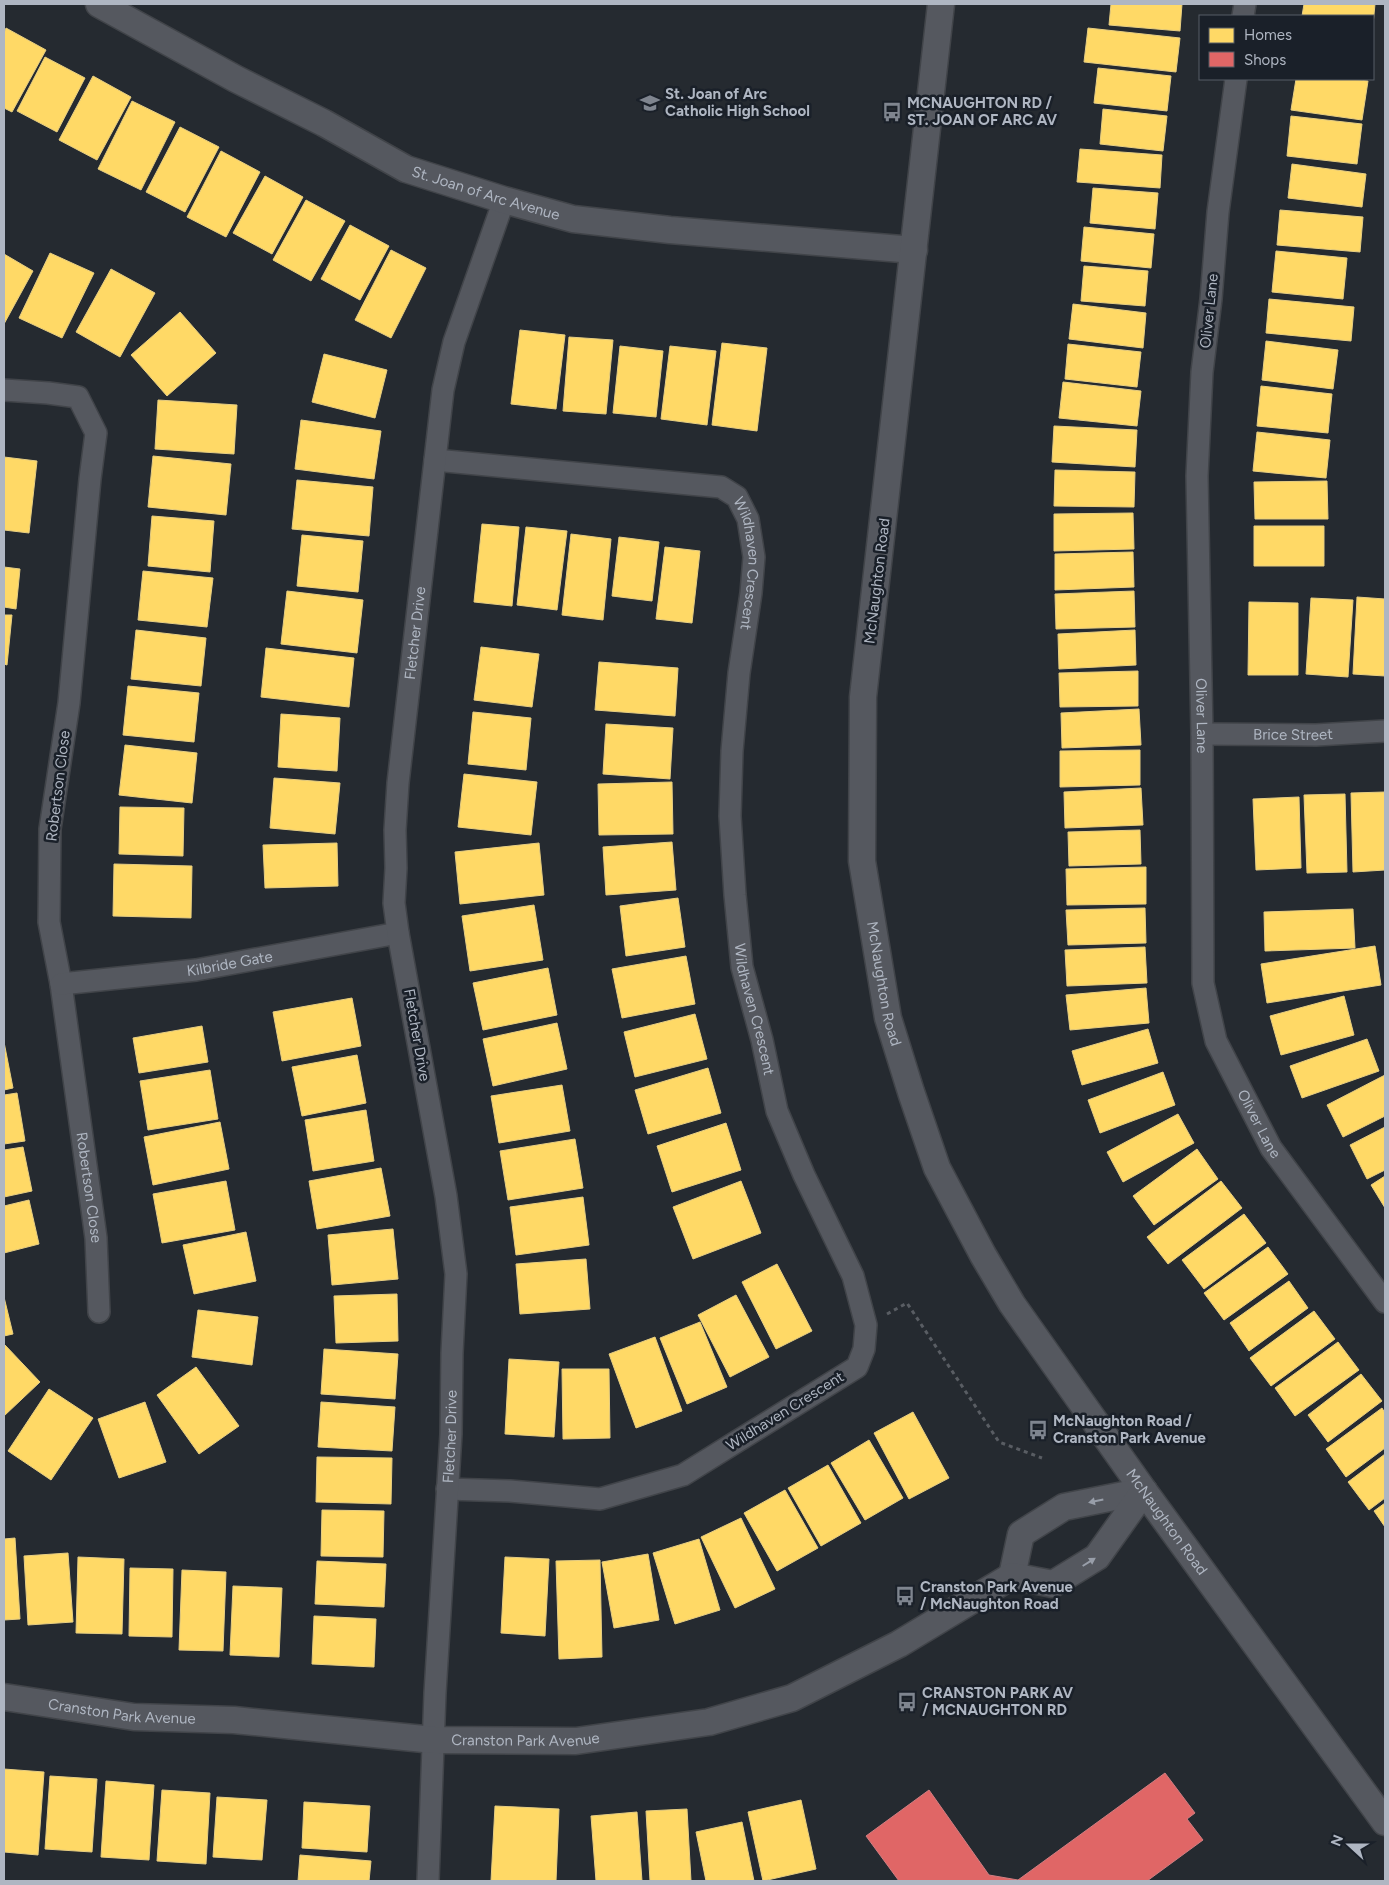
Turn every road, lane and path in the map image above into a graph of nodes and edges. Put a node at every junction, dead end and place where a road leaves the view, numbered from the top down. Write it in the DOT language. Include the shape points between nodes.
graph roads {
  1 [pos="99,4"];
  2 [pos="941,4"];
  3 [pos="1236,80"];
  4 [pos="504,200"];
  5 [pos="914,250"];
  6 [pos="4,390"];
  7 [pos="435,460"];
  8 [pos="1385,731"];
  9 [pos="1202,734"];
  10 [pos="398,933"];
  11 [pos="61,984"];
  12 [pos="1385,1302"];
  13 [pos="98,1312"];
  14 [pos="866,1325"];
  15 [pos="1042,1458"];
  16 [pos="447,1489"];
  17 [pos="1144,1491"];
  18 [pos="1012,1576"];
  19 [pos="4,1697"];
  20 [pos="434,1740"];
  21 [pos="1385,1822"];
  22 [pos="428,1881"];
  1 -- 4 [label="street, St. Joan of Arc Avenue" via="406,168"];
  2 -- 5 [label="street, McNaughton Road"];
  3 -- 9 [label="street, Oliver Lane" via="1218,212 1199,429"];
  4 -- 5 [label="street, St. Joan of Arc Avenue" via="573,220"];
  4 -- 7 [label="street, Fletcher Drive" via="454,342 443,390"];
  5 -- 17 [label="street, McNaughton Road" via="863,697 862,861 888,1018 937,1168 983,1255 1012,1304"];
  6 -- 11 [label="street, Robertson Close" via="78,398 96,433 69,703 50,829 49,922"];
  7 -- 10 [label="street, Fletcher Drive" via="398,783 394,903"];
  7 -- 14 [label="street, Wildhaven Crescent" via="721,487 737,497 748,519 754,557 739,673 730,806 742,967 777,1111 853,1276"];
  8 -- 9 [label="street, Brice Street" via="1316,736"];
  9 -- 12 [label="street, Oliver Lane" via="1203,983 1216,1041 1271,1148"];
  10 -- 11 [label="street, Kilbride Gate" via="196,970"];
  10 -- 16 [label="street, Fletcher Drive" via="444,1187 456,1274"];
  11 -- 13 [label="street, Robertson Close" via="96,1238"];
  14 -- 15 [label="path" via="907,1303 999,1442"];
  14 -- 16 [label="street, Wildhaven Crescent" via="864,1349 857,1367 683,1475 600,1499"];
  16 -- 20 [label="street, Fletcher Drive"];
  18 -- 17 [label="street, one-way" via="1053,1584 1097,1557"];
  17 -- 18 [label="street, one-way" via="1064,1507 1020,1534"];
  17 -- 21 [label="street, McNaughton Road"];
  18 -- 20 [label="street, Cranston Park Avenue" via="899,1644 792,1698 718,1719 576,1741"];
  19 -- 20 [label="street, Cranston Park Avenue" via="134,1716 234,1720"];
  20 -- 22 [label="street, Fletcher Drive"];
}
